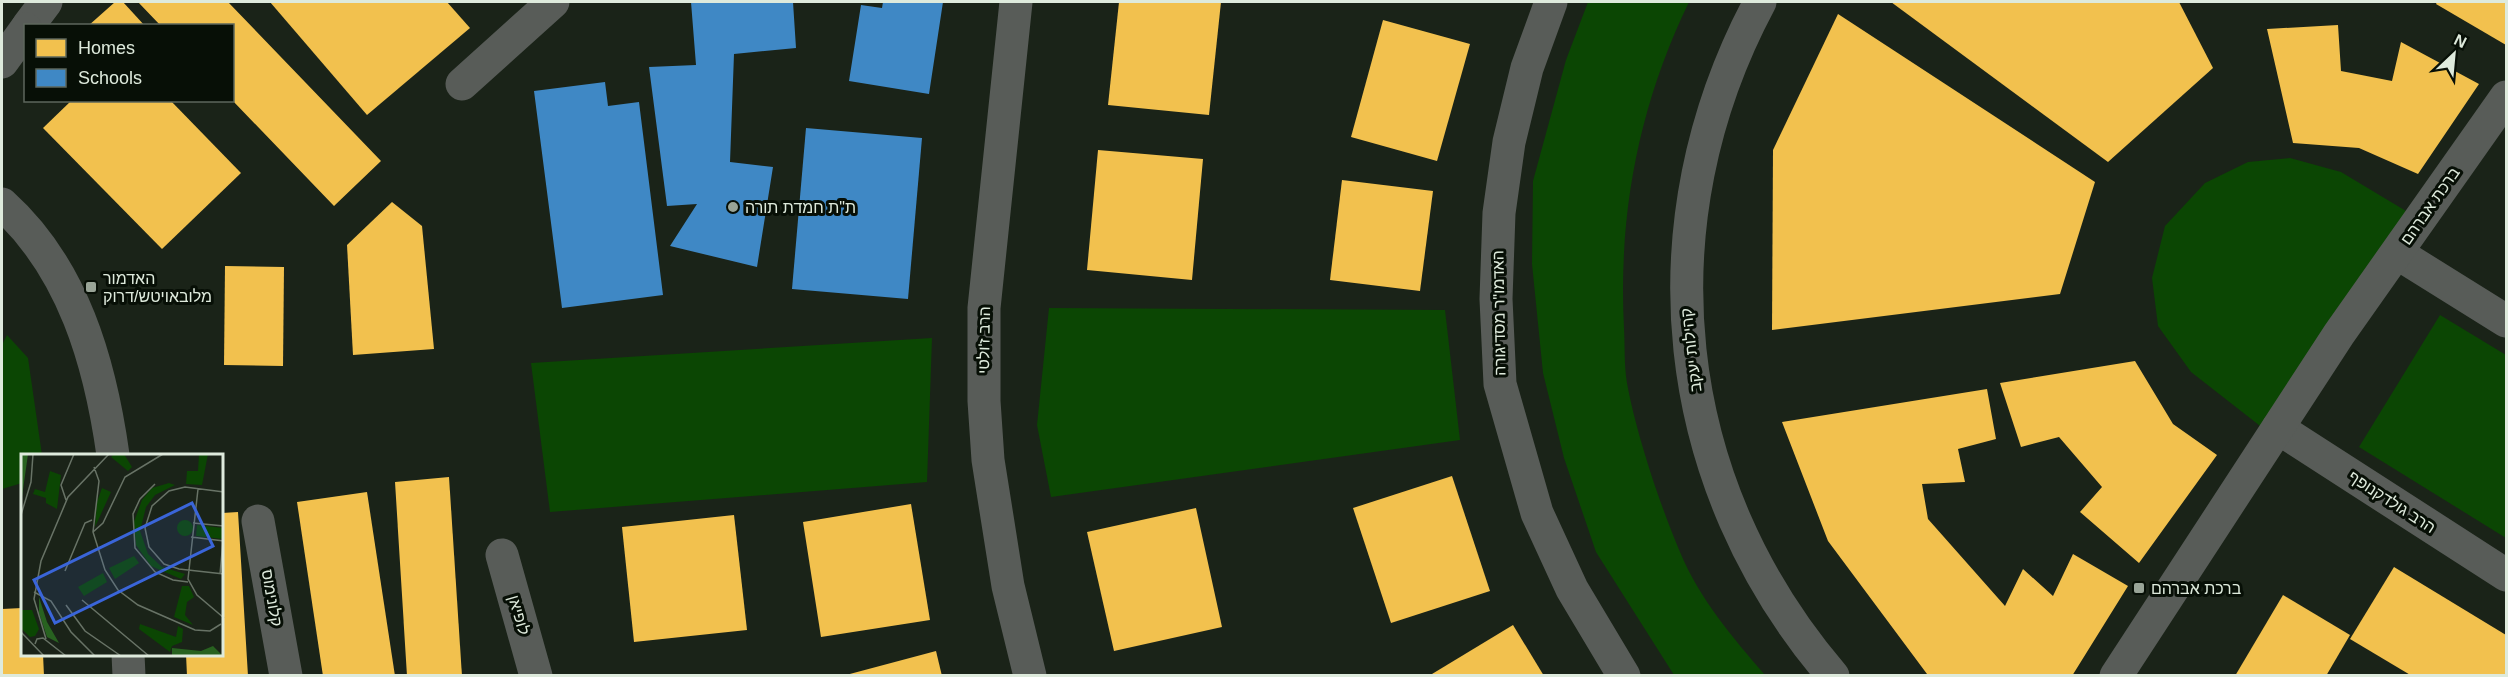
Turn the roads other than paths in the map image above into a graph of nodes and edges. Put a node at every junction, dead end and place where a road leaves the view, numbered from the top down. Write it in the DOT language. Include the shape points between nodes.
graph roads {
  1 [pos="46,2"];
  2 [pos="553,2"];
  3 [pos="1016,2"];
  4 [pos="1551,2"];
  5 [pos="1760,2"];
  6 [pos="30,24"];
  7 [pos="24,32"];
  8 [pos="2,62"];
  9 [pos="462,84"];
  10 [pos="2506,97"];
  11 [pos="2,204"];
  12 [pos="2397,253"];
  13 [pos="2506,321"];
  14 [pos="2278,428"];
  15 [pos="113,454"];
  16 [pos="258,521"];
  17 [pos="502,555"];
  18 [pos="2506,575"];
  19 [pos="128,656"];
  20 [pos="129,675"];
  21 [pos="286,675"];
  22 [pos="536,675"];
  23 [pos="1030,675"];
  24 [pos="1624,675"];
  25 [pos="1833,675"];
  26 [pos="2116,675"];
  1 -- 6 [label="street"];
  2 -- 9 [label="street"];
  3 -- 23 [label="street, הרב ז'ולטי" via="986,285 984,401 988,460 1006,575"];
  4 -- 24 [label="street, האדמו\"ר מסדיגורה" via="1527,68 1509,142 1499,213 1496,299 1500,384 1537,513 1572,589"];
  5 -- 25 [label="street, קהילות יעקב" via="1725,78 1696,178 1688,230 1688,342 1708,448 1745,546 1807,646"];
  7 -- 8 [label="street"];
  10 -- 12 [label="street, ברכת אברהם"];
  11 -- 15 [label="street" via="23,223 46,254 80,318 98,370"];
  12 -- 13 [label="street"];
  12 -- 14 [label="street, ברכת אברהם" via="2338,334"];
  14 -- 18 [label="street, הרב גולדקנופף"];
  14 -- 26 [label="street, ברכת אברהם"];
  16 -- 21 [label="street, קלונימוס"];
  17 -- 22 [label="street, לופיאן"];
  19 -- 20 [label="street"];
}
